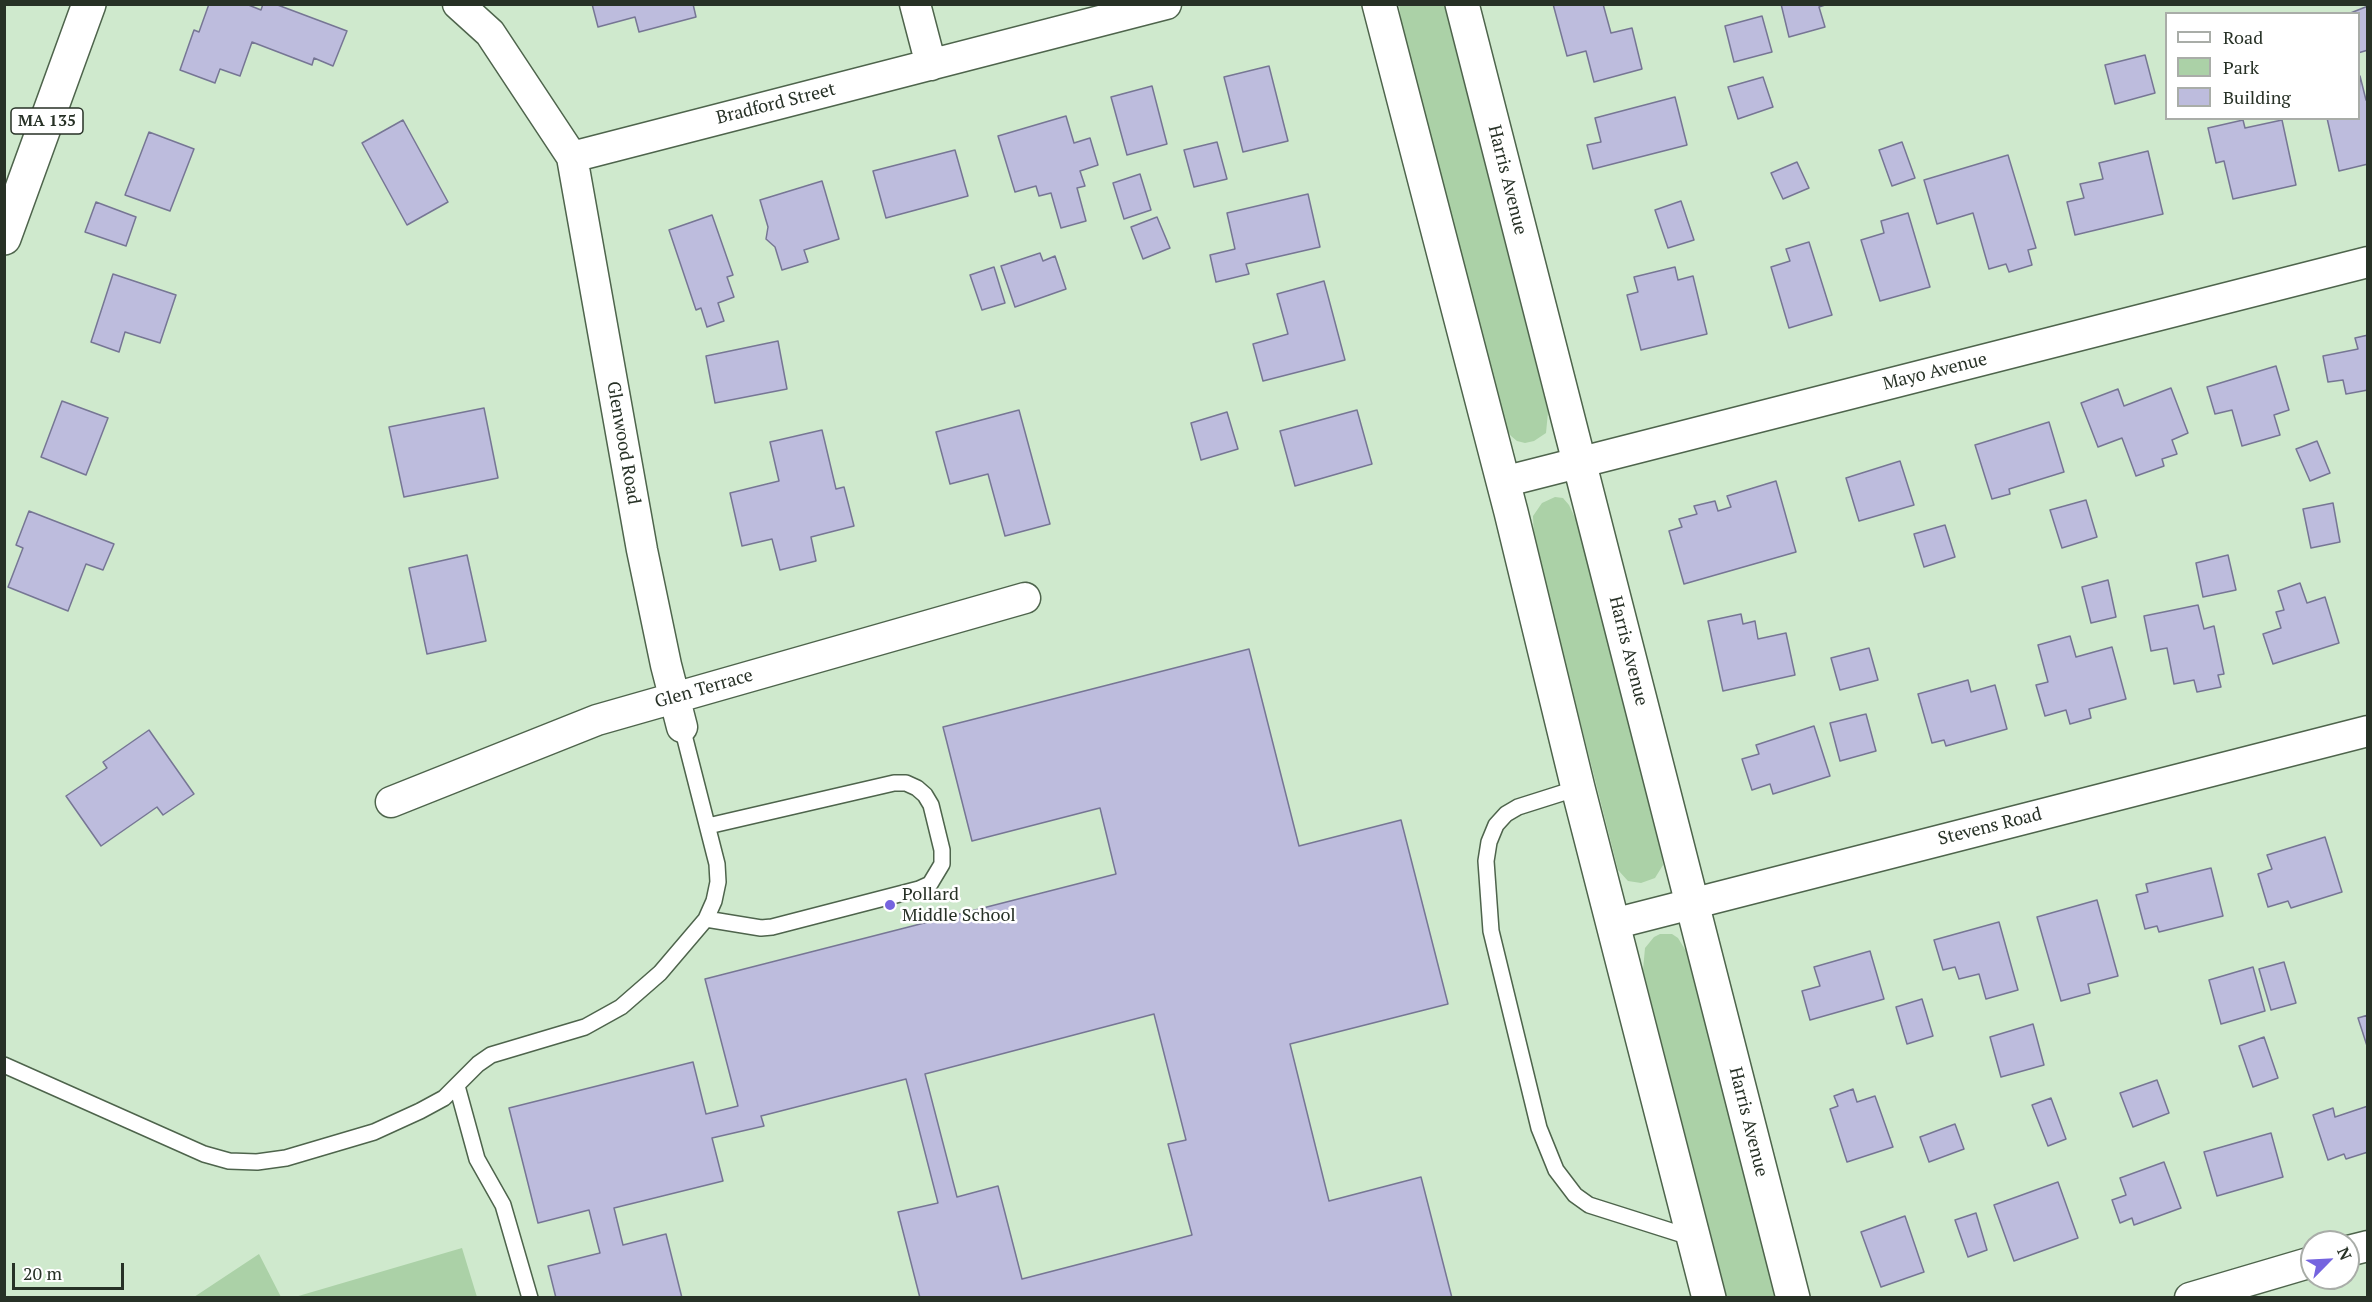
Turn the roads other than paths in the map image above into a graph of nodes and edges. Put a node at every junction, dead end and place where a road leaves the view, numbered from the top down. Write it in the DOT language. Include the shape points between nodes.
graph roads {
  1 [pos="89,4"];
  2 [pos="458,4"];
  3 [pos="915,4"];
  4 [pos="1166,4"];
  5 [pos="1379,4"];
  6 [pos="1462,4"];
  7 [pos="932,64"];
  8 [pos="572,156"];
  9 [pos="4,238"];
  10 [pos="2367,262"];
  11 [pos="1579,462"];
  12 [pos="1503,482"];
  13 [pos="1025,598"];
  14 [pos="674,698"];
  15 [pos="682,727"];
  16 [pos="2367,731"];
  17 [pos="1578,788"];
  18 [pos="391,802"];
  19 [pos="708,826"];
  20 [pos="1693,903"];
  21 [pos="706,919"];
  22 [pos="1613,924"];
  23 [pos="4,1065"];
  24 [pos="458,1086"];
  25 [pos="1694,1239"];
  26 [pos="2300,1266"];
  27 [pos="530,1298"];
  28 [pos="1709,1298"];
  29 [pos="1793,1298"];
  30 [pos="2190,1298"];
  1 -- 9 [label="street, MA 135"];
  2 -- 8 [label="street" via="490,33"];
  3 -- 7 [label="street"];
  4 -- 7 [label="street, Bradford Street"];
  5 -- 12 [label="street"];
  6 -- 11 [label="street, Harris Avenue"];
  7 -- 8 [label="street, Bradford Street"];
  8 -- 14 [label="street, Glenwood Road" via="642,550"];
  10 -- 11 [label="street, Mayo Avenue"];
  11 -- 12 [label="street, Mayo Avenue"];
  11 -- 20 [label="street, Harris Avenue"];
  12 -- 17 [label="street"];
  13 -- 14 [label="street, Glen Terrace"];
  14 -- 15 [label="street, Glenwood Road"];
  14 -- 18 [label="street, Glen Terrace" via="597,720"];
  15 -- 19 [label="lane"];
  16 -- 20 [label="street, Stevens Road"];
  17 -- 22 [label="street"];
  17 -- 25 [label="lane" via="1506,814 1496,825 1486,861 1491,931 1539,1128 1556,1170 1588,1205"];
  19 -- 21 [label="lane" via="718,882"];
  19 -- 21 [label="lane" via="906,783 925,795 931,805 942,864 930,884 919,889 772,927"];
  20 -- 22 [label="street, Stevens Road"];
  20 -- 29 [label="street, Harris Avenue"];
  21 -- 24 [label="lane" via="660,973 621,1007 585,1027 491,1055"];
  22 -- 25 [label="street"];
  23 -- 24 [label="lane" via="229,1161 286,1158 374,1132 444,1098"];
  24 -- 27 [label="lane" via="477,1159 503,1205"];
  25 -- 28 [label="street"];
  26 -- 30 [label="street"];
}
